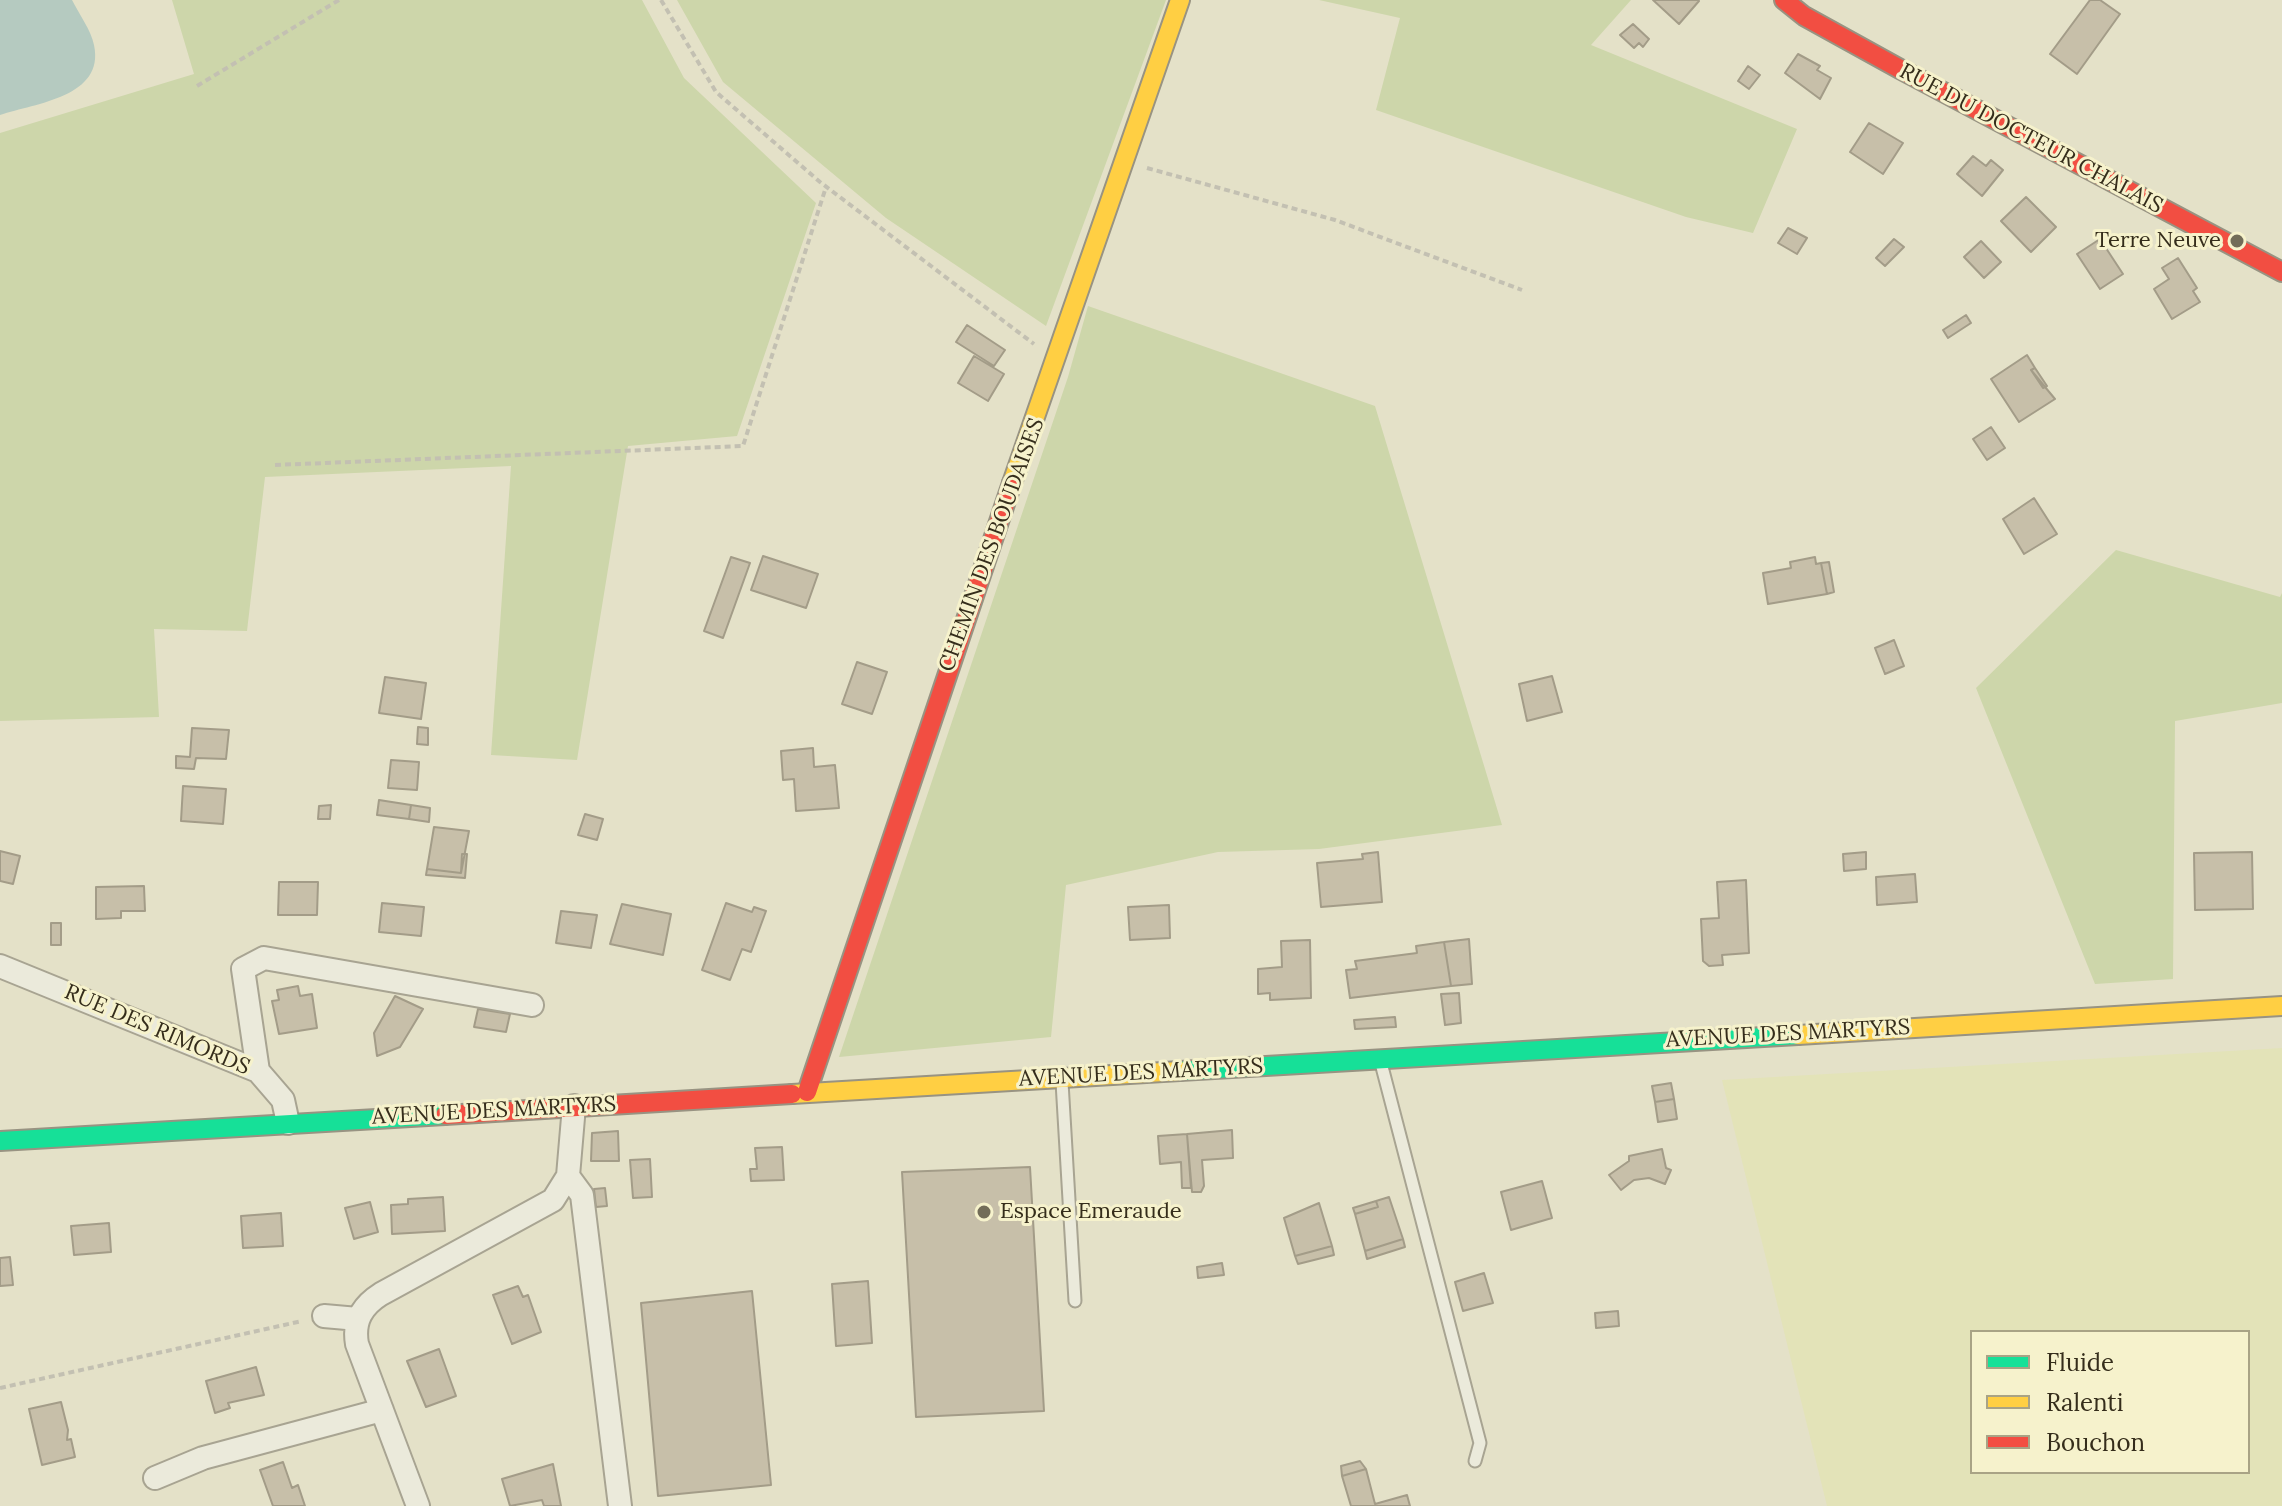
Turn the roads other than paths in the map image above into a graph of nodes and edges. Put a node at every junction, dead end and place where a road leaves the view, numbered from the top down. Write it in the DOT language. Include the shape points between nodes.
graph roads {
  1 [pos="1180,0"];
  2 [pos="1784,0"];
  3 [pos="2282,272"];
  4 [pos="0,966"];
  5 [pos="532,1005"];
  6 [pos="2282,1006"];
  7 [pos="1379,1058"];
  8 [pos="258,1071"];
  9 [pos="1061,1077"];
  10 [pos="807,1092"];
  11 [pos="574,1106"];
  12 [pos="288,1123"];
  13 [pos="0,1141"];
  14 [pos="568,1176"];
  15 [pos="1075,1301"];
  16 [pos="324,1316"];
  17 [pos="358,1319"];
  18 [pos="382,1410"];
  19 [pos="1475,1461"];
  20 [pos="155,1478"];
  21 [pos="418,1506"];
  22 [pos="620,1506"];
  1 -- 10 [label="main road, CHEMIN DES BOUDAISES" via="954,648"];
  2 -- 3 [label="main road, RUE DU DOCTEUR CHALAIS" via="1900,69"];
  4 -- 8 [label="street, RUE DES RIMORDS"];
  5 -- 8 [label="street" via="264,958 243,969"];
  6 -- 7 [label="main road, AVENUE DES MARTYRS"];
  7 -- 9 [label="main road, AVENUE DES MARTYRS"];
  7 -- 19 [label="lane" via="1480,1443"];
  8 -- 12 [label="street, RUE DES RIMORDS" via="283,1100"];
  9 -- 10 [label="main road, AVENUE DES MARTYRS"];
  9 -- 15 [label="lane"];
  10 -- 11 [label="main road, AVENUE DES MARTYRS"];
  11 -- 12 [label="main road, AVENUE DES MARTYRS"];
  11 -- 14 [label="street"];
  12 -- 13 [label="main road, AVENUE DES MARTYRS"];
  14 -- 17 [label="street" via="553,1200 381,1294 367,1303"];
  14 -- 22 [label="street" via="582,1195"];
  16 -- 17 [label="street"];
  17 -- 18 [label="street" via="357,1344"];
  18 -- 20 [label="street" via="203,1458"];
  18 -- 21 [label="street"];
}
